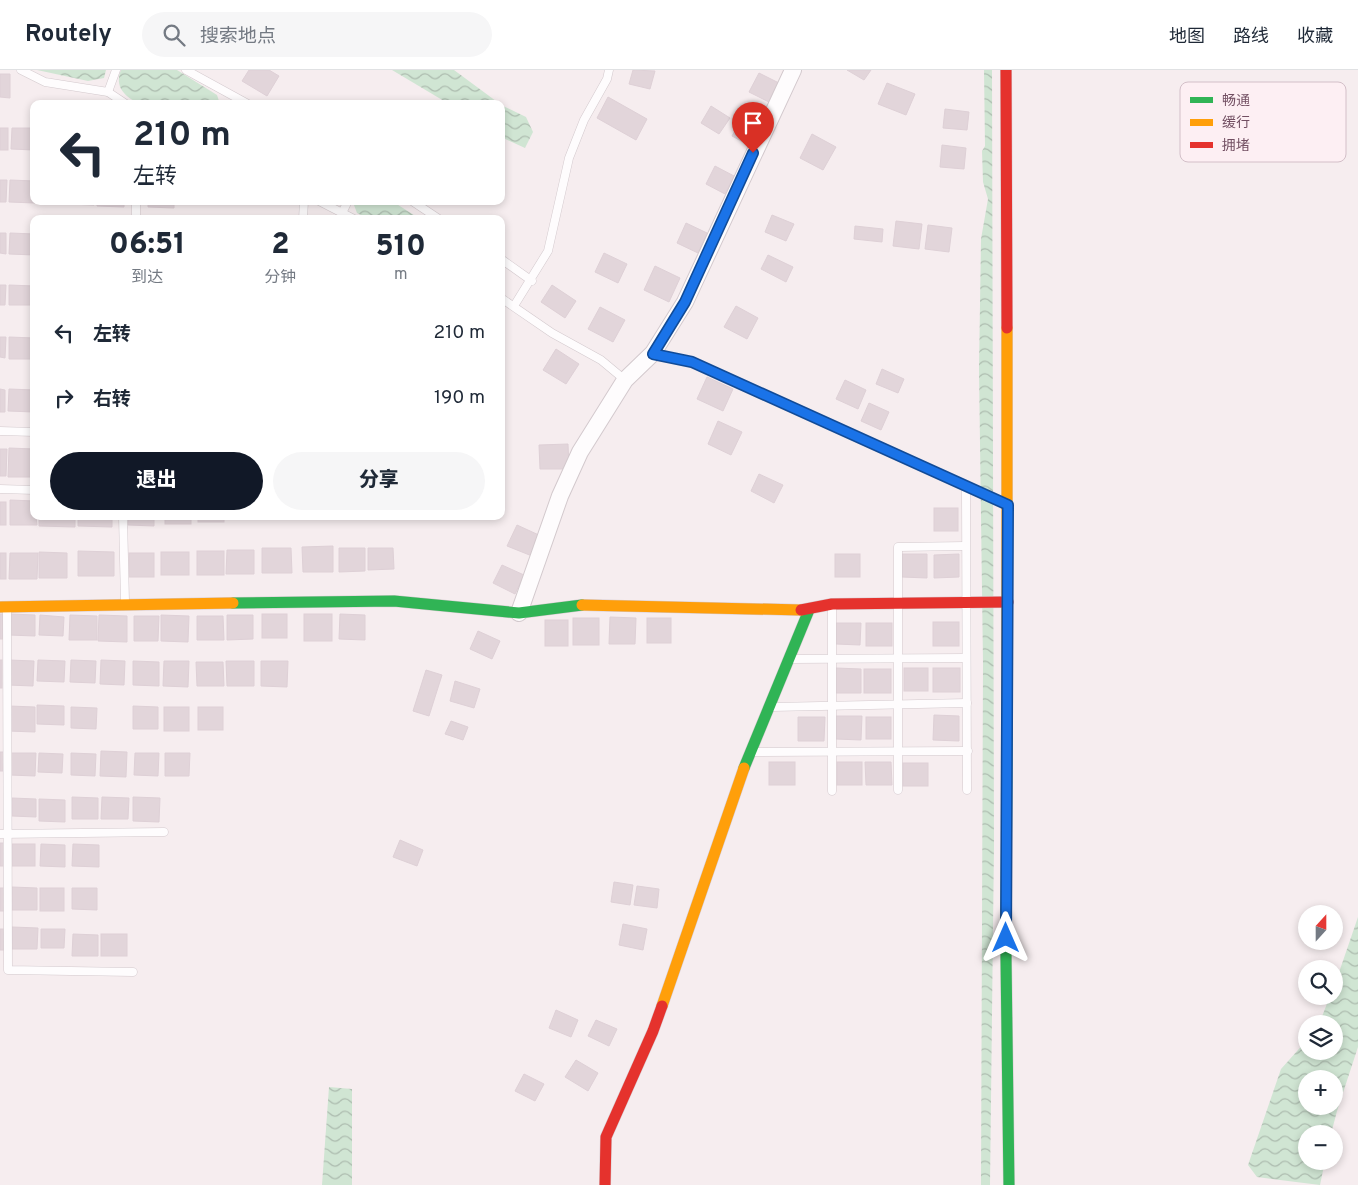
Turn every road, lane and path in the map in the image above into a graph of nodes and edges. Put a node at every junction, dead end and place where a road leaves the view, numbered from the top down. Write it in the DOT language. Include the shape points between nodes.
graph roads {
  1 [pos="21,70"];
  2 [pos="116,70"];
  3 [pos="186,70"];
  4 [pos="609,70"];
  5 [pos="793,70"];
  6 [pos="1006,70"];
  7 [pos="108,92"];
  8 [pos="120,100"];
  9 [pos="241,100"];
  10 [pos="327,205"];
  11 [pos="346,205"];
  12 [pos="418,205"];
  13 [pos="342,213"];
  14 [pos="346,215"];
  15 [pos="433,215"];
  16 [pos="505,261"];
  17 [pos="532,281"];
  18 [pos="505,300"];
  19 [pos="514,306"];
  20 [pos="653,354"];
  21 [pos="625,380"];
  22 [pos="0,431"];
  23 [pos="30,432"];
  24 [pos="966,487"];
  25 [pos="0,489"];
  26 [pos="30,490"];
  27 [pos="1008,505"];
  28 [pos="123,520"];
  29 [pos="965,546"];
  30 [pos="1003,602"];
  31 [pos="897,603"];
  32 [pos="966,603"];
  33 [pos="832,604"];
  34 [pos="125,606"];
  35 [pos="3,607"];
  36 [pos="808,610"];
  37 [pos="520,613"];
  38 [pos="966,658"];
  39 [pos="787,659"];
  40 [pos="832,659"];
  41 [pos="898,659"];
  42 [pos="967,703"];
  43 [pos="898,704"];
  44 [pos="832,706"];
  45 [pos="768,707"];
  46 [pos="898,751"];
  47 [pos="968,751"];
  48 [pos="749,752"];
  49 [pos="832,752"];
  50 [pos="898,790"];
  51 [pos="967,790"];
  52 [pos="832,791"];
  53 [pos="164,832"];
  54 [pos="4,834"];
  55 [pos="132,972"];
  56 [pos="605,1185"];
  57 [pos="1009,1185"];
  1 -- 7 [label="lane" via="45,82"];
  2 -- 7 [label="lane"];
  3 -- 9 [label="lane"];
  4 -- 17 [label="lane" via="569,158 548,251"];
  5 -- 20 [label="street" via="685,302"];
  6 -- 27 [label="street"];
  7 -- 8 [label="lane"];
  10 -- 13 [label="lane"];
  11 -- 13 [label="lane"];
  12 -- 15 [label="lane"];
  13 -- 14 [label="lane"];
  16 -- 17 [label="lane"];
  17 -- 19 [label="lane"];
  18 -- 19 [label="lane"];
  19 -- 21 [label="lane" via="552,334 601,360"];
  20 -- 21 [label="street"];
  20 -- 24 [label="lane" via="692,362"];
  21 -- 37 [label="street" via="580,452 560,496"];
  22 -- 23 [label="lane"];
  24 -- 27 [label="lane"];
  24 -- 29 [label="lane"];
  25 -- 26 [label="lane"];
  27 -- 30 [label="street"];
  28 -- 34 [label="lane"];
  29 -- 31 [label="lane" via="898,547"];
  29 -- 32 [label="lane"];
  30 -- 32 [label="street"];
  30 -- 57 [label="street"];
  31 -- 32 [label="street"];
  31 -- 33 [label="street"];
  31 -- 41 [label="lane"];
  32 -- 38 [label="lane"];
  33 -- 36 [label="street"];
  33 -- 40 [label="lane"];
  34 -- 35 [label="street"];
  34 -- 37 [label="street" via="394,601"];
  35 -- 54 [label="lane"];
  36 -- 37 [label="street" via="578,605"];
  36 -- 39 [label="street"];
  38 -- 41 [label="lane"];
  38 -- 42 [label="lane"];
  39 -- 40 [label="lane"];
  39 -- 45 [label="street"];
  40 -- 41 [label="lane"];
  40 -- 44 [label="lane"];
  41 -- 43 [label="lane"];
  42 -- 43 [label="lane"];
  42 -- 47 [label="lane"];
  43 -- 44 [label="lane"];
  43 -- 46 [label="lane"];
  44 -- 45 [label="lane"];
  44 -- 49 [label="lane"];
  45 -- 48 [label="street"];
  46 -- 47 [label="lane"];
  46 -- 49 [label="lane"];
  46 -- 50 [label="lane"];
  47 -- 51 [label="lane"];
  48 -- 49 [label="lane"];
  48 -- 56 [label="street" via="653,1031 606,1137"];
  49 -- 52 [label="lane"];
  53 -- 54 [label="lane"];
  54 -- 55 [label="lane" via="8,970"];
}
